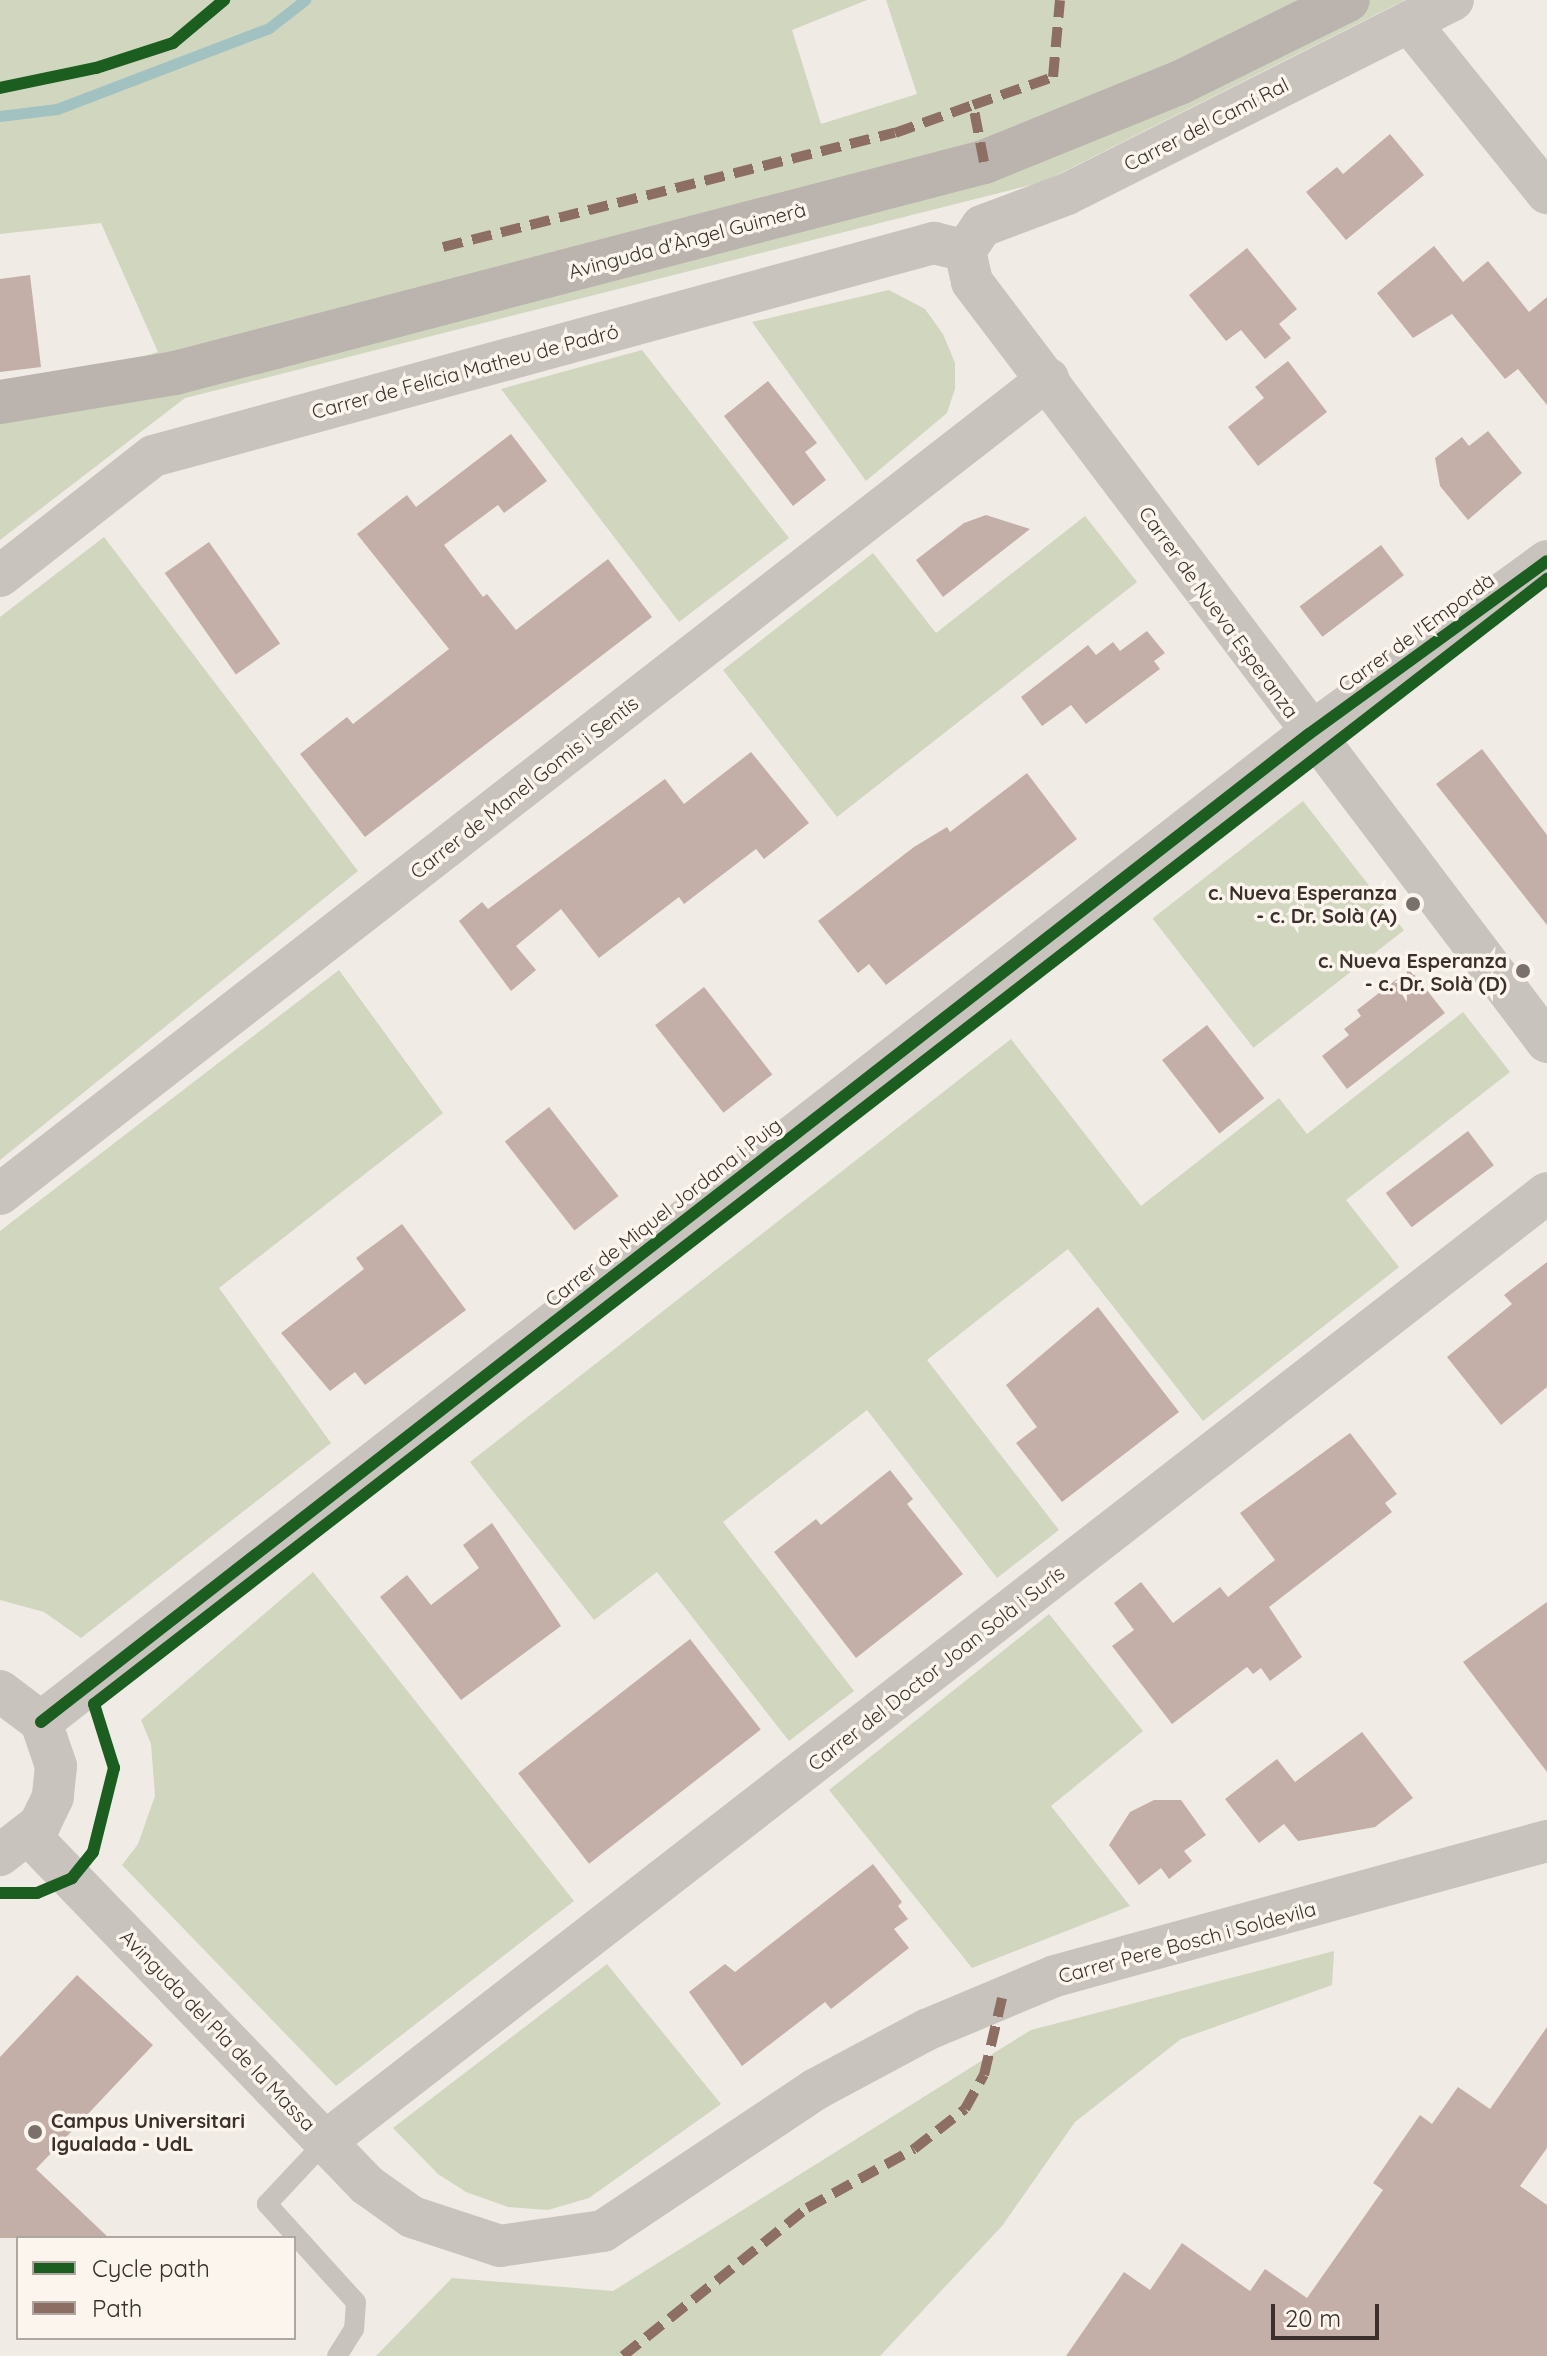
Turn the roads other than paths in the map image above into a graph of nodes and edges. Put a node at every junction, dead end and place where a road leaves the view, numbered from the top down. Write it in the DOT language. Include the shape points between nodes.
graph roads {
  1 [pos="1348,0"];
  2 [pos="1453,0"];
  3 [pos="1409,22"];
  4 [pos="1547,193"];
  5 [pos="965,251"];
  6 [pos="1048,379"];
  7 [pos="0,402"];
  8 [pos="1547,561"];
  9 [pos="0,576"];
  10 [pos="1309,734"];
  11 [pos="1547,1042"];
  12 [pos="1547,1193"];
  13 [pos="0,1194"];
  14 [pos="0,1691"];
  15 [pos="41,1722"];
  16 [pos="1547,1841"];
  17 [pos="15,1845"];
  18 [pos="325,2142"];
  19 [pos="412,2217"];
  20 [pos="337,2356"];
  1 -- 7 [label="street, Avinguda d'Àngel Guimerà" via="1179,83 984,162 175,373"];
  2 -- 3 [label="street, Carrer del Camí Ral"];
  3 -- 4 [label="street"];
  3 -- 5 [label="street, Carrer del Camí Ral" via="1067,194 982,226"];
  5 -- 6 [label="street, Carrer de Nueva Esperanza" via="972,282"];
  5 -- 9 [label="street, Carrer de Felícia Matheu de Padró" via="934,243 153,456"];
  6 -- 10 [label="street, Carrer de Nueva Esperanza"];
  6 -- 13 [label="street, Carrer de Manel Gomis i Sentís"];
  8 -- 10 [label="street, Carrer de l'Empordà"];
  10 -- 11 [label="street, Carrer de Nueva Esperanza"];
  10 -- 15 [label="street, Carrer de Miquel Jordana i Puig"];
  12 -- 18 [label="street, Carrer del Doctor Joan Solà i Surís"];
  14 -- 15 [label="street"];
  15 -- 17 [label="street" via="54,1750 56,1781 48,1811"];
  16 -- 19 [label="street, Carrer Pere Bosch i Soldevila" via="1055,1976 926,2030 816,2089 603,2231 500,2246"];
  17 -- 18 [label="street, Avinguda del Pla de la Massa"];
  18 -- 19 [label="street, Avinguda del Pla de la Massa" via="367,2185"];
  18 -- 20 [label="lane" via="267,2204 356,2302 354,2329"];
}
